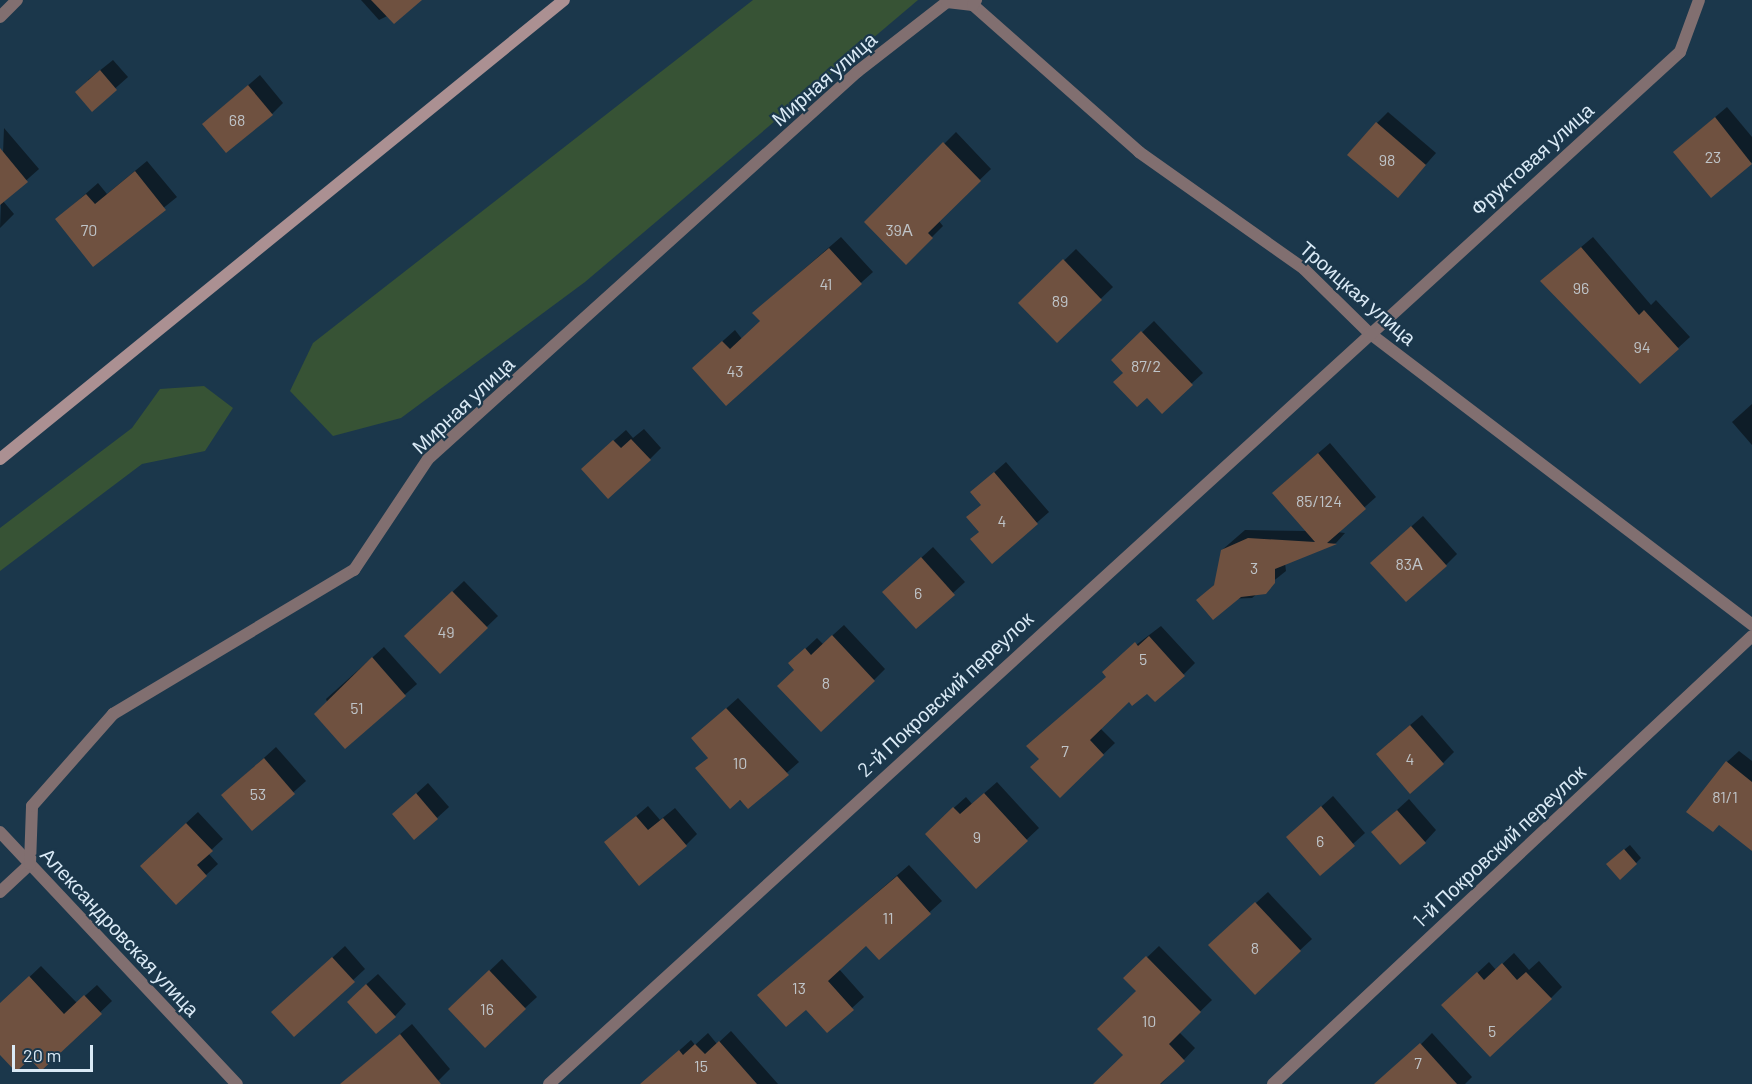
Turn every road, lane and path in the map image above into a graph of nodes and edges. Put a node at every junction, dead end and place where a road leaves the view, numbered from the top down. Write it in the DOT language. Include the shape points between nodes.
graph roads {
  1 [pos="17,0"];
  2 [pos="564,0"];
  3 [pos="1699,0"];
  4 [pos="975,3"];
  5 [pos="0,17"];
  6 [pos="1368,332"];
  7 [pos="0,459"];
  8 [pos="1752,625"];
  9 [pos="1752,636"];
  10 [pos="0,832"];
  11 [pos="30,864"];
  12 [pos="0,892"];
  13 [pos="237,1084"];
  14 [pos="549,1084"];
  15 [pos="1273,1084"];
  1 -- 5 [label="street"];
  2 -- 7 [label="street"];
  3 -- 6 [label="street, Фруктовая улица" via="1680,52"];
  4 -- 6 [label="street, Троицкая улица" via="1140,152 1304,269"];
  4 -- 11 [label="street, Мирная улица" via="947,2 857,72 428,459 354,570 113,714 32,806"];
  6 -- 8 [label="street, Троицкая улица"];
  6 -- 14 [label="street, 2-й Покровский переулок"];
  9 -- 15 [label="street, 1-й Покровский переулок"];
  10 -- 11 [label="street, Александровская улица"];
  11 -- 12 [label="street"];
  11 -- 13 [label="street, Александровская улица"];
}
